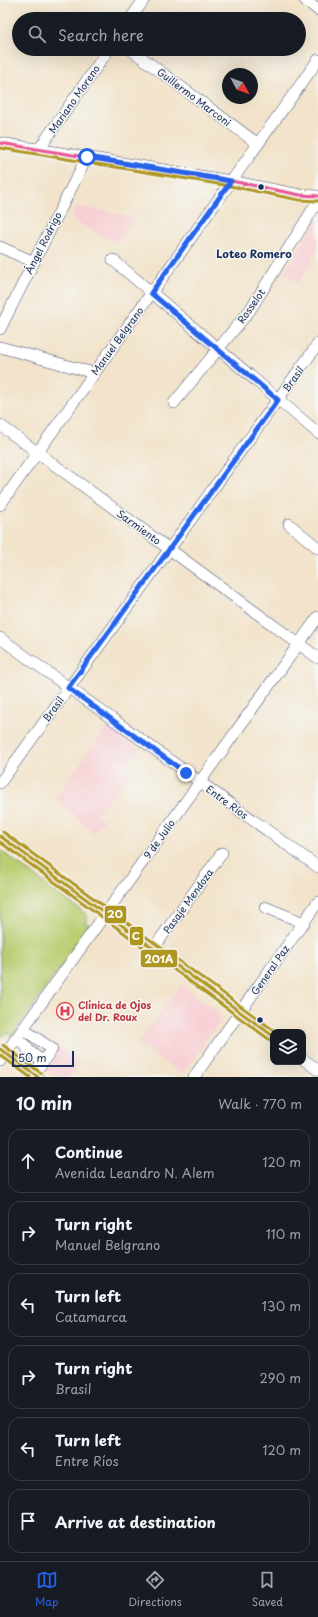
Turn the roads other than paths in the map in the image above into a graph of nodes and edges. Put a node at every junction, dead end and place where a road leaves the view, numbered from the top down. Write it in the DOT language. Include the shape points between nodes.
graph roads {
  1 [pos="144,0"];
  2 [pos="305,0"];
  3 [pos="318,10"];
  4 [pos="135,12"];
  5 [pos="103,56"];
  6 [pos="139,56"];
  7 [pos="318,60"];
  8 [pos="0,143"];
  9 [pos="258,144"];
  10 [pos="39,149"];
  11 [pos="87,157"];
  12 [pos="231,181"];
  13 [pos="318,200"];
  14 [pos="0,248"];
  15 [pos="112,260"];
  16 [pos="34,262"];
  17 [pos="151,293"];
  18 [pos="0,329"];
  19 [pos="318,344"];
  20 [pos="0,347"];
  21 [pos="218,349"];
  22 [pos="94,373"];
  23 [pos="278,400"];
  24 [pos="174,403"];
  25 [pos="0,424"];
  26 [pos="318,433"];
  27 [pos="37,452"];
  28 [pos="0,505"];
  29 [pos="289,524"];
  30 [pos="318,548"];
  31 [pos="169,549"];
  32 [pos="318,617"];
  33 [pos="0,638"];
  34 [pos="299,644"];
  35 [pos="318,658"];
  36 [pos="68,688"];
  37 [pos="200,782"];
  38 [pos="0,783"];
  39 [pos="0,836"];
  40 [pos="222,854"];
  41 [pos="318,867"];
  42 [pos="318,902"];
  43 [pos="265,907"];
  44 [pos="106,913"];
  45 [pos="304,923"];
  46 [pos="154,949"];
  47 [pos="240,1012"];
  48 [pos="19,1034"];
  49 [pos="270,1034"];
  50 [pos="2,1055"];
  51 [pos="47,1057"];
  52 [pos="306,1060"];
  53 [pos="318,1070"];
  54 [pos="36,1076"];
  55 [pos="194,1077"];
  1 -- 4 [label="street"];
  2 -- 3 [label="street"];
  5 -- 10 [label="street, Mariano Moreno"];
  6 -- 9 [label="street, Guillermo Marconi"];
  7 -- 9 [label="street, Manuel Belgrano"];
  8 -- 10 [label="street"];
  9 -- 12 [label="street, Manuel Belgrano"];
  10 -- 11 [label="street"];
  11 -- 12 [label="street"];
  11 -- 16 [label="street, Ángel Rodrigo"];
  12 -- 13 [label="street"];
  12 -- 17 [label="street, Manuel Belgrano"];
  13 -- 21 [label="street, Rosselot" via="250,310"];
  14 -- 16 [label="street"];
  15 -- 17 [label="street"];
  16 -- 18 [label="street, Ángel Rodrigo"];
  17 -- 21 [label="street"];
  17 -- 22 [label="street, Manuel Belgrano"];
  19 -- 23 [label="street, Brasil"];
  20 -- 22 [label="street"];
  21 -- 23 [label="street"];
  21 -- 24 [label="street, Rosselot"];
  22 -- 27 [label="street, Manuel Belgrano"];
  23 -- 26 [label="street"];
  23 -- 31 [label="street, Brasil"];
  25 -- 27 [label="street, Sarmiento"];
  27 -- 28 [label="street, Manuel Belgrano"];
  27 -- 31 [label="street, Sarmiento"];
  29 -- 30 [label="street"];
  31 -- 34 [label="street, Sarmiento"];
  31 -- 36 [label="street, Brasil"];
  32 -- 34 [label="street, 9 de Julio"];
  33 -- 36 [label="street, Entre Ríos"];
  34 -- 35 [label="street, Sarmiento"];
  34 -- 37 [label="street, 9 de Julio"];
  36 -- 37 [label="street, Entre Ríos"];
  36 -- 38 [label="street, Brasil"];
  37 -- 41 [label="street, Entre Ríos"];
  37 -- 44 [label="street, 9 de Julio"];
  39 -- 44 [label="street"];
  40 -- 46 [label="street, Pasaje Mendoza"];
  42 -- 45 [label="street, General Paz"];
  43 -- 45 [label="street"];
  44 -- 46 [label="street"];
  44 -- 48 [label="street, 9 de Julio"];
  45 -- 47 [label="street, General Paz"];
  46 -- 47 [label="street"];
  47 -- 49 [label="street"];
  47 -- 55 [label="street, General Paz"];
  48 -- 50 [label="street, 9 de Julio"];
  48 -- 51 [label="street"];
  48 -- 51 [label="street" via="28,1050"];
  50 -- 54 [label="street"];
  51 -- 54 [label="street"];
  52 -- 53 [label="street"];
}
